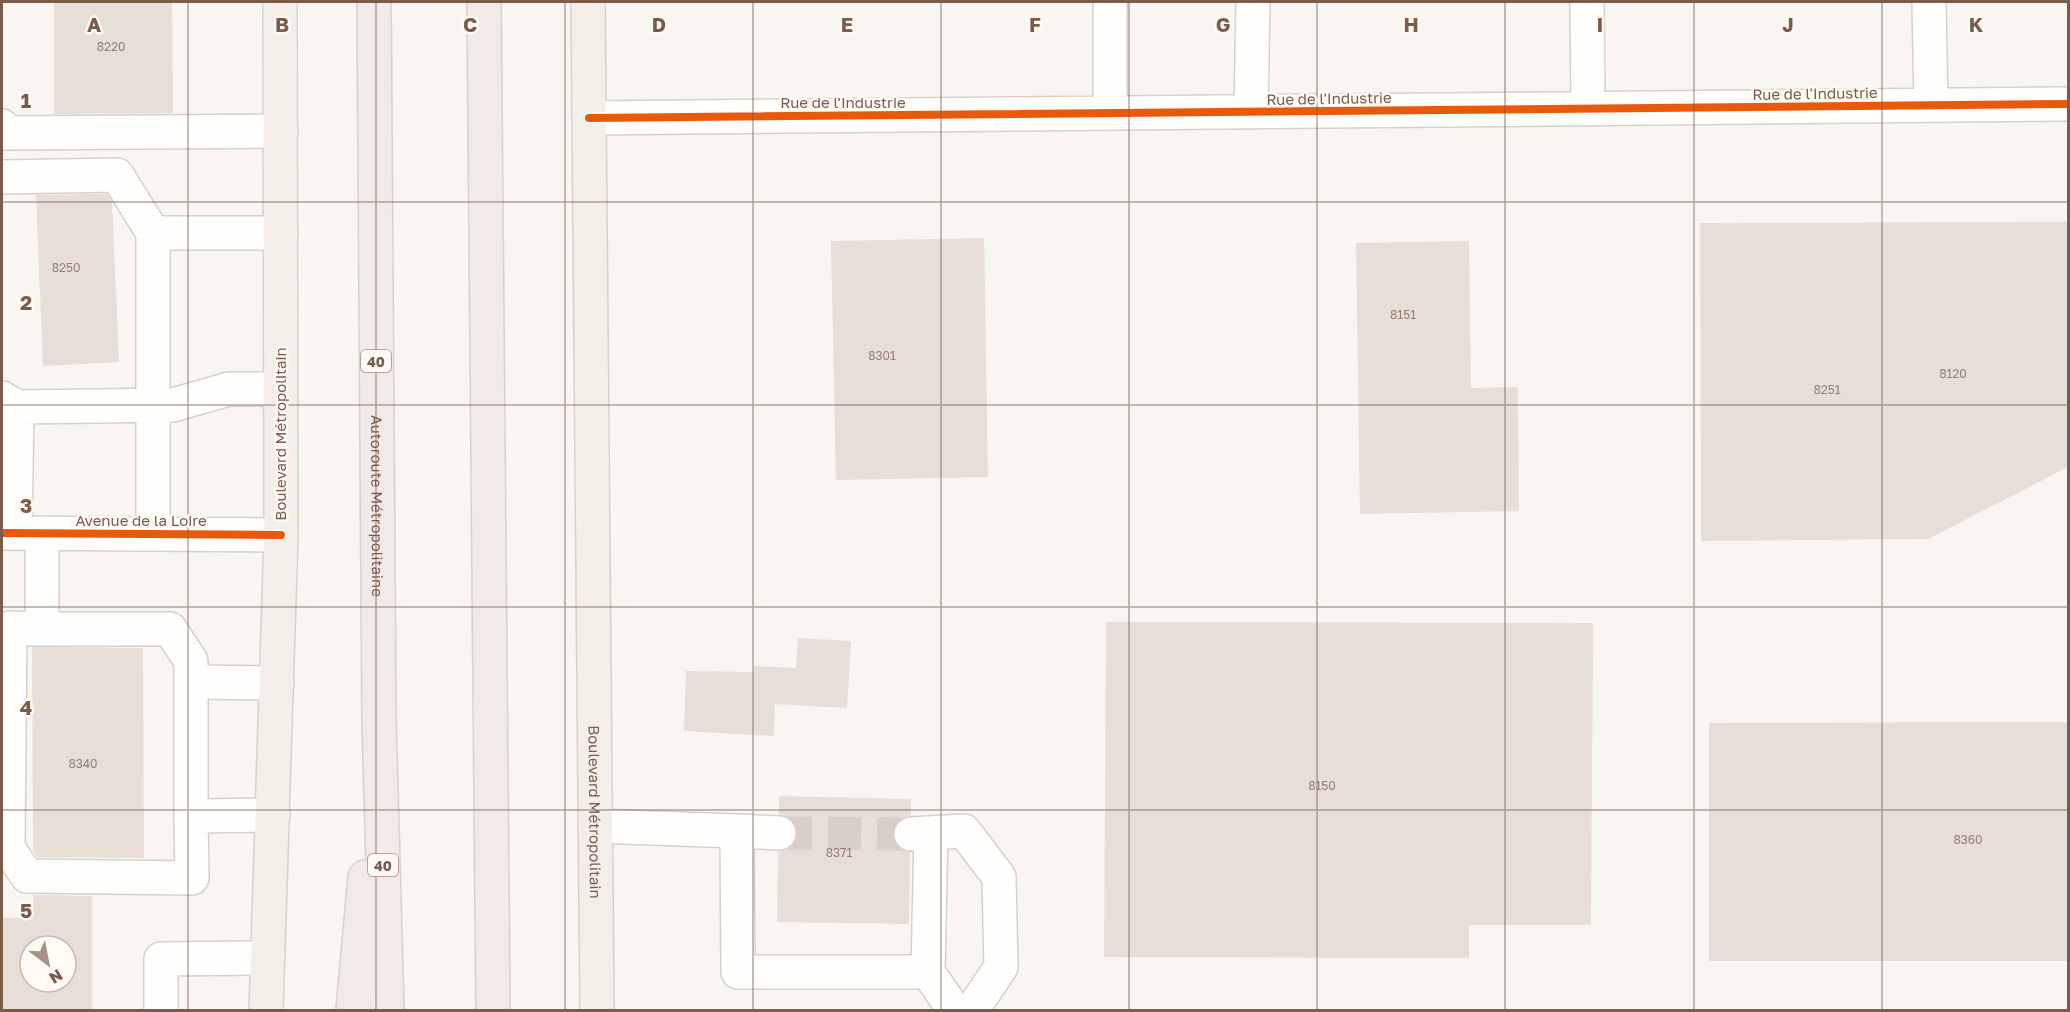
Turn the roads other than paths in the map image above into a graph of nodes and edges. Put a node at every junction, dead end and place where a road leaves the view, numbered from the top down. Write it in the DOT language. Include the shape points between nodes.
graph roads {
  1 [pos="280,2"];
  2 [pos="374,2"];
  3 [pos="484,2"];
  4 [pos="588,2"];
  5 [pos="1110,2"];
  6 [pos="1253,2"];
  7 [pos="1587,2"];
  8 [pos="1929,2"];
  9 [pos="2068,104"];
  10 [pos="1931,105"];
  11 [pos="1588,109"];
  12 [pos="1251,112"];
  13 [pos="1110,113"];
  14 [pos="589,118"];
  15 [pos="2,126"];
  16 [pos="281,131"];
  17 [pos="2,177"];
  18 [pos="153,233"];
  19 [pos="281,233"];
  20 [pos="280,389"];
  21 [pos="9,403"];
  22 [pos="153,405"];
  23 [pos="19,533"];
  24 [pos="153,533"];
  25 [pos="280,535"];
  26 [pos="42,629"];
  27 [pos="191,682"];
  28 [pos="277,682"];
  29 [pos="379,720"];
  30 [pos="273,815"];
  31 [pos="191,816"];
  32 [pos="595,826"];
  33 [pos="737,831"];
  34 [pos="779,833"];
  35 [pos="5,848"];
  36 [pos="268,958"];
  37 [pos="928,972"];
  38 [pos="161,1011"];
  39 [pos="267,1011"];
  40 [pos="353,1011"];
  41 [pos="387,1011"];
  42 [pos="493,1011"];
  43 [pos="597,1011"];
  44 [pos="954,1011"];
  45 [pos="972,1011"];
  1 -- 16 [label="main road, Boulevard Métropolitain"];
  2 -- 29 [label="highway, Autoroute Métropolitaine / 40"];
  3 -- 42 [label="highway"];
  4 -- 14 [label="main road, Boulevard Métropolitain"];
  5 -- 13 [label="street"];
  6 -- 12 [label="street"];
  7 -- 11 [label="street"];
  8 -- 10 [label="street"];
  9 -- 10 [label="street, Rue de l'Industrie"];
  10 -- 11 [label="street, Rue de l'Industrie"];
  11 -- 12 [label="street, Rue de l'Industrie"];
  12 -- 13 [label="street, Rue de l'Industrie"];
  13 -- 14 [label="street, Rue de l'Industrie"];
  14 -- 32 [label="main road, Boulevard Métropolitain"];
  15 -- 16 [label="street" via="2,133"];
  16 -- 19 [label="main road, Boulevard Métropolitain"];
  17 -- 18 [label="street" via="117,176"];
  18 -- 19 [label="street"];
  18 -- 22 [label="street"];
  19 -- 20 [label="main road, Boulevard Métropolitain"];
  20 -- 22 [label="street" via="230,389 173,405"];
  20 -- 25 [label="main road, Boulevard Métropolitain"];
  21 -- 22 [label="street"];
  21 -- 23 [label="street"];
  22 -- 24 [label="street"];
  23 -- 24 [label="street, Avenue de la Loire"];
  23 -- 26 [label="street"];
  24 -- 25 [label="street, Avenue de la Loire"];
  25 -- 28 [label="main road, Boulevard Métropolitain"];
  26 -- 27 [label="street" via="170,629 191,661"];
  26 -- 35 [label="street" via="10,628"];
  27 -- 28 [label="street"];
  27 -- 31 [label="street"];
  28 -- 30 [label="main road, Boulevard Métropolitain"];
  29 -- 40 [label="highway"];
  29 -- 41 [label="highway, Autoroute Métropolitaine / 40"];
  30 -- 31 [label="street"];
  30 -- 36 [label="main road, Boulevard Métropolitain"];
  31 -- 35 [label="street" via="192,878 27,876"];
  32 -- 33 [label="street"];
  32 -- 43 [label="main road, Boulevard Métropolitain"];
  33 -- 34 [label="street"];
  33 -- 37 [label="street" via="738,972"];
  36 -- 38 [label="street" via="161,959"];
  36 -- 39 [label="main road, Boulevard Métropolitain"];
  37 -- 44 [label="street"];
  37 -- 45 [label="street" via="921,834 964,831 999,877 1002,967"];
}
